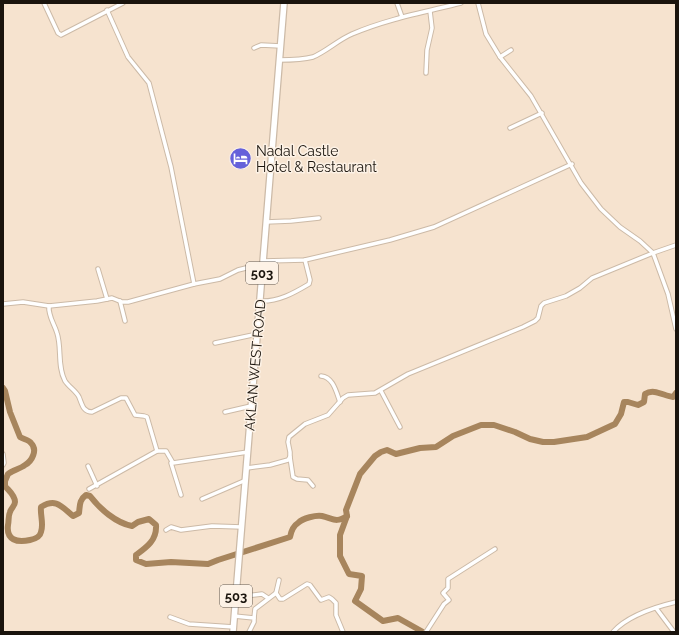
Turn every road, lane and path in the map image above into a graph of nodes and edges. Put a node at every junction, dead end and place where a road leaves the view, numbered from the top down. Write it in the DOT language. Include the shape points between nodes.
graph roads {
  1 [pos="44,3"];
  2 [pos="123,3"];
  3 [pos="284,3"];
  4 [pos="397,3"];
  5 [pos="461,3"];
  6 [pos="478,3"];
  7 [pos="107,10"];
  8 [pos="430,11"];
  9 [pos="402,17"];
  10 [pos="281,46"];
  11 [pos="254,48"];
  12 [pos="511,50"];
  13 [pos="500,57"];
  14 [pos="279,60"];
  15 [pos="426,73"];
  16 [pos="542,113"];
  17 [pos="510,128"];
  18 [pos="572,164"];
  19 [pos="319,218"];
  20 [pos="266,222"];
  21 [pos="676,245"];
  22 [pos="653,253"];
  23 [pos="306,260"];
  24 [pos="263,261"];
  25 [pos="263,269"];
  26 [pos="98,270"];
  27 [pos="194,284"];
  28 [pos="107,299"];
  29 [pos="120,301"];
  30 [pos="260,301"];
  31 [pos="3,304"];
  32 [pos="49,306"];
  33 [pos="126,321"];
  34 [pos="676,329"];
  35 [pos="257,334"];
  36 [pos="215,343"];
  37 [pos="321,376"];
  38 [pos="381,390"];
  39 [pos="340,402"];
  40 [pos="251,406"];
  41 [pos="225,412"];
  42 [pos="400,427"];
  43 [pos="157,451"];
  44 [pos="248,452"];
  45 [pos="3,454"];
  46 [pos="290,457"];
  47 [pos="171,463"];
  48 [pos="3,464"];
  49 [pos="88,466"];
  50 [pos="247,468"];
  51 [pos="246,480"];
  52 [pos="97,486"];
  53 [pos="313,486"];
  54 [pos="89,489"];
  55 [pos="181,495"];
  56 [pos="202,499"];
  57 [pos="242,527"];
  58 [pos="166,530"];
  59 [pos="495,549"];
  60 [pos="279,580"];
  61 [pos="276,593"];
  62 [pos="236,597"];
  63 [pos="268,598"];
  64 [pos="676,602"];
  65 [pos="656,608"];
  66 [pos="234,616"];
  67 [pos="170,617"];
  68 [pos="254,618"];
  69 [pos="233,630"];
  70 [pos="249,632"];
  71 [pos="343,632"];
  72 [pos="426,632"];
  73 [pos="613,632"];
  74 [pos="674,632"];
  1 -- 7 [label="street" via="60,35"];
  2 -- 7 [label="street"];
  3 -- 10 [label="main road, AKLAN WEST ROAD / 503"];
  4 -- 9 [label="street"];
  5 -- 8 [label="street"];
  6 -- 13 [label="street" via="486,34"];
  7 -- 27 [label="street" via="128,57 149,83 171,167"];
  8 -- 9 [label="street"];
  8 -- 15 [label="street" via="432,28 426,50"];
  9 -- 14 [label="street" via="352,34 314,56"];
  10 -- 11 [label="street" via="261,45"];
  10 -- 14 [label="main road, AKLAN WEST ROAD / 503"];
  12 -- 13 [label="street"];
  13 -- 16 [label="street"];
  14 -- 20 [label="main road, AKLAN WEST ROAD / 503"];
  16 -- 17 [label="street"];
  16 -- 18 [label="street"];
  18 -- 22 [label="street" via="581,183 601,209"];
  18 -- 23 [label="street" via="434,227"];
  19 -- 20 [label="street"];
  20 -- 24 [label="main road, AKLAN WEST ROAD / 503"];
  21 -- 22 [label="street"];
  22 -- 34 [label="street" via="668,294"];
  22 -- 38 [label="street" via="592,278 566,296 544,303 535,321 408,374"];
  23 -- 24 [label="street"];
  23 -- 30 [label="street" via="309,284 277,300"];
  24 -- 25 [label="main road, AKLAN WEST ROAD / 503"];
  25 -- 27 [label="street" via="246,268 220,279"];
  25 -- 30 [label="main road, AKLAN WEST ROAD / 503"];
  26 -- 28 [label="street"];
  27 -- 29 [label="street" via="128,302"];
  28 -- 29 [label="street" via="116,298"];
  28 -- 32 [label="street"];
  29 -- 33 [label="street"];
  30 -- 35 [label="main road, AKLAN WEST ROAD / 503"];
  31 -- 32 [label="street" via="23,302"];
  32 -- 43 [label="street" via="49,314 57,333 59,362 65,381 76,392 84,410 92,412 126,398 135,415 147,417"];
  35 -- 36 [label="street"];
  35 -- 40 [label="main road, AKLAN WEST ROAD / 503"];
  37 -- 39 [label="street" via="326,376 332,382"];
  38 -- 39 [label="street" via="375,393 348,395"];
  38 -- 42 [label="street"];
  39 -- 46 [label="street" via="328,415 305,424 289,437"];
  40 -- 41 [label="street"];
  40 -- 44 [label="main road, AKLAN WEST ROAD / 503"];
  43 -- 47 [label="street" via="166,451"];
  43 -- 52 [label="street"];
  44 -- 47 [label="street"];
  44 -- 50 [label="main road, AKLAN WEST ROAD / 503"];
  45 -- 48 [label="street"];
  46 -- 50 [label="street" via="283,462"];
  46 -- 53 [label="street" via="294,477 308,480"];
  47 -- 55 [label="street"];
  49 -- 52 [label="street"];
  50 -- 51 [label="main road, AKLAN WEST ROAD / 503"];
  51 -- 56 [label="street"];
  51 -- 57 [label="main road, AKLAN WEST ROAD / 503"];
  52 -- 54 [label="street"];
  57 -- 58 [label="street" via="200,526 180,530 170,527"];
  57 -- 62 [label="main road, AKLAN WEST ROAD / 503"];
  59 -- 72 [label="street" via="448,579 448,588 443,593 449,600"];
  60 -- 61 [label="street"];
  61 -- 63 [label="street"];
  61 -- 71 [label="street" via="283,599 303,585 310,585 321,600 330,598 336,603 336,615"];
  62 -- 63 [label="street" via="262,594"];
  62 -- 66 [label="main road, AKLAN WEST ROAD / 503"];
  63 -- 68 [label="street" via="255,609"];
  64 -- 65 [label="street"];
  65 -- 73 [label="street" via="623,623"];
  65 -- 74 [label="street"];
  66 -- 68 [label="street"];
  66 -- 69 [label="main road, AKLAN WEST ROAD / 503"];
  67 -- 69 [label="street" via="189,624"];
  68 -- 70 [label="street"];
}
